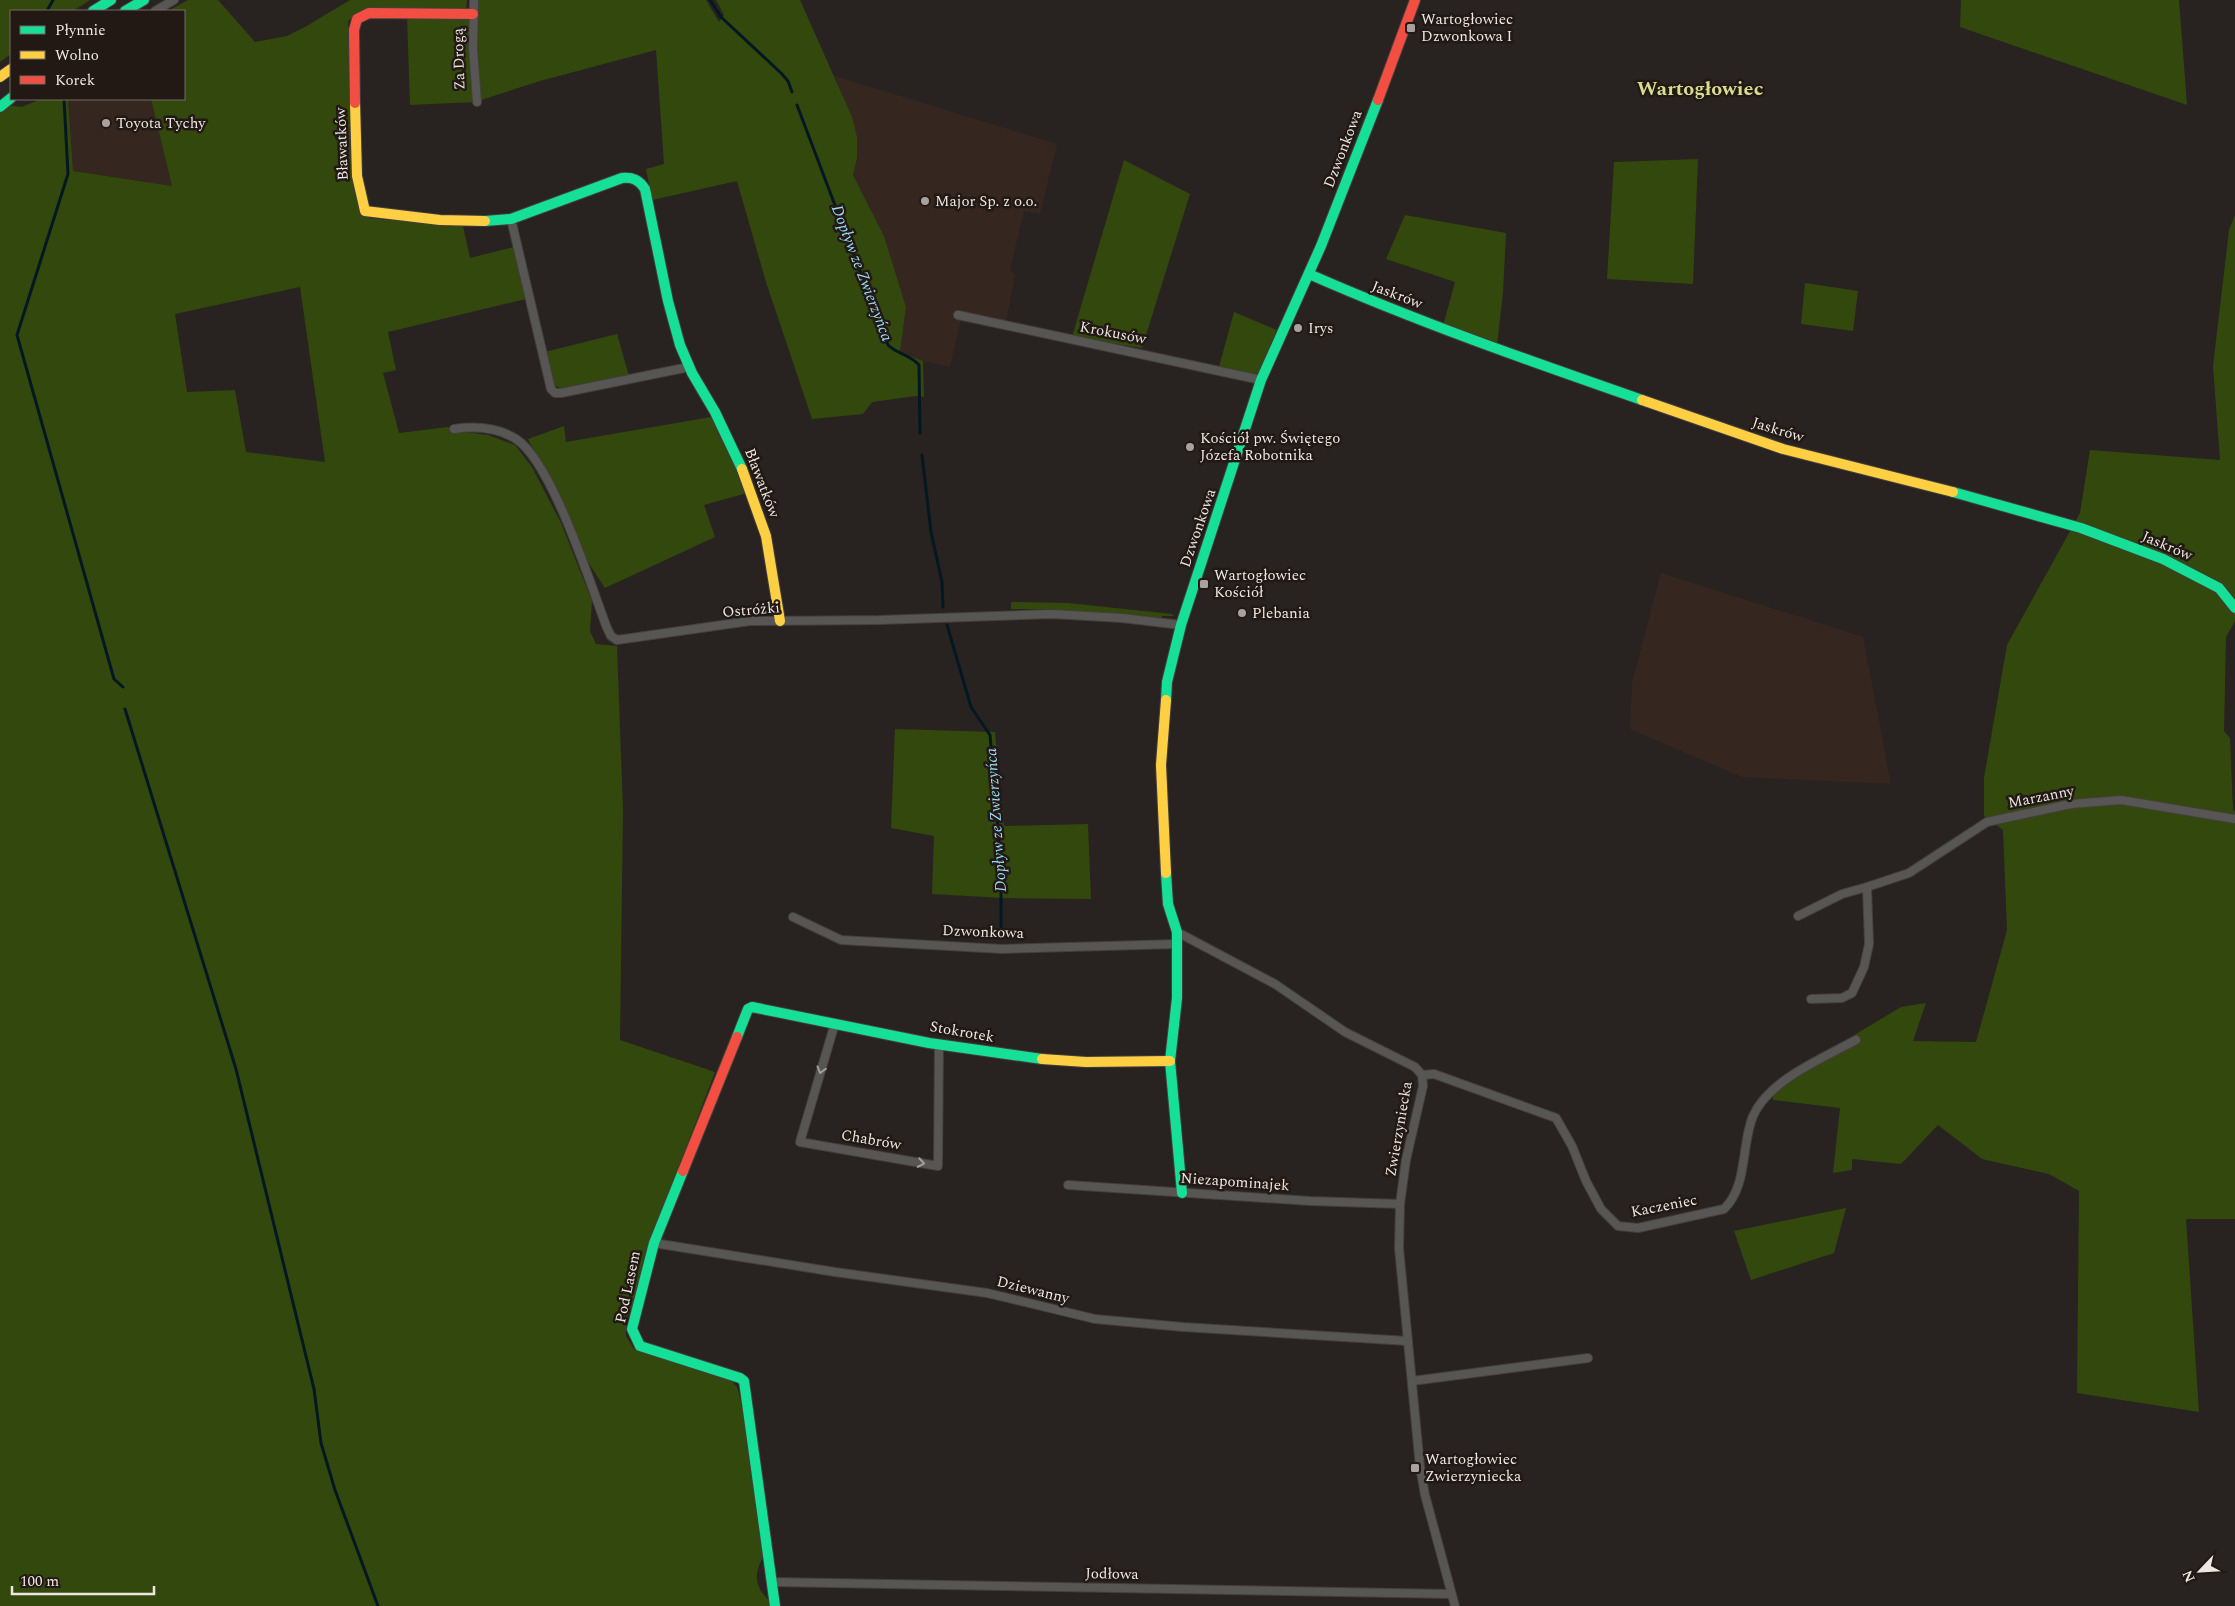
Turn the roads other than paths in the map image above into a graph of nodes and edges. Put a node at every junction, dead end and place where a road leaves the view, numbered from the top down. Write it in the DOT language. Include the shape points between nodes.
graph roads {
  1 [pos="111,0"];
  2 [pos="144,0"];
  3 [pos="174,0"];
  4 [pos="474,0"];
  5 [pos="1415,0"];
  6 [pos="95,10"];
  7 [pos="127,10"];
  8 [pos="157,10"];
  9 [pos="473,14"];
  10 [pos="358,19"];
  11 [pos="10,90"];
  12 [pos="0,98"];
  13 [pos="10,99"];
  14 [pos="477,102"];
  15 [pos="0,107"];
  16 [pos="511,219"];
  17 [pos="1309,274"];
  18 [pos="958,315"];
  19 [pos="689,367"];
  20 [pos="1261,380"];
  21 [pos="454,429"];
  22 [pos="2235,608"];
  23 [pos="780,621"];
  24 [pos="1181,625"];
  25 [pos="2235,819"];
  26 [pos="1868,887"];
  27 [pos="1798,916"];
  28 [pos="793,917"];
  29 [pos="1177,932"];
  30 [pos="1177,944"];
  31 [pos="1811,999"];
  32 [pos="752,1007"];
  33 [pos="835,1023"];
  34 [pos="1856,1040"];
  35 [pos="939,1044"];
  36 [pos="1170,1062"];
  37 [pos="1422,1075"];
  38 [pos="1068,1185"];
  39 [pos="1182,1193"];
  40 [pos="1400,1204"];
  41 [pos="654,1243"];
  42 [pos="1408,1341"];
  43 [pos="1588,1358"];
  44 [pos="1412,1381"];
  45 [pos="772,1582"];
  46 [pos="1451,1594"];
  47 [pos="775,1606"];
  48 [pos="1455,1606"];
  1 -- 6 [label="street"];
  2 -- 7 [label="street"];
  3 -- 8 [label="street"];
  4 -- 9 [label="street, Za Drogą"];
  5 -- 17 [label="street, Dzwonkowa"];
  9 -- 10 [label="street, Za Drogą" via="369,13"];
  9 -- 14 [label="street, Za Drogą"];
  10 -- 16 [label="street, Bławatków" via="354,30 357,176 365,211 443,221"];
  11 -- 12 [label="street"];
  13 -- 15 [label="street"];
  16 -- 19 [label="street" via="551,390 561,393"];
  16 -- 19 [label="street, Bławatków" via="622,178 638,180 645,189 663,278"];
  17 -- 20 [label="street, Dzwonkowa"];
  17 -- 22 [label="street, Jaskrów" via="1372,302 1496,349 1782,449 1900,477 2081,528 2163,559 2200,577 2219,588"];
  18 -- 20 [label="street, Krokusów"];
  19 -- 23 [label="street, Bławatków" via="721,424 763,524"];
  20 -- 24 [label="street, Dzwonkowa"];
  21 -- 23 [label="street, Ostróżki" via="494,429 517,440 531,454 542,470 570,531 607,628 617,640 750,621"];
  23 -- 24 [label="street, Ostróżki" via="1042,614"];
  24 -- 29 [label="street, Dzwonkowa" via="1167,682 1161,765 1168,904"];
  25 -- 26 [label="street, Marzanny" via="2121,800 2070,804 1987,822 1909,873"];
  26 -- 27 [label="street, Marzanny" via="1842,894"];
  26 -- 31 [label="street" via="1869,944 1864,967 1852,993 1842,998"];
  28 -- 30 [label="street, Dzwonkowa" via="840,940 1002,949"];
  29 -- 30 [label="street, Dzwonkowa"];
  29 -- 37 [label="street, Zwierzyniecka" via="1275,984 1345,1032 1415,1067"];
  30 -- 36 [label="street, Dzwonkowa" via="1178,998"];
  32 -- 33 [label="street, Stokrotek"];
  32 -- 41 [label="street, Pod Lasem" via="748,1009"];
  33 -- 35 [label="street, Stokrotek"];
  33 -- 35 [label="street, Chabrów, one-way" via="800,1142 938,1166"];
  34 -- 37 [label="street, Kaczeniec" via="1777,1086 1765,1097 1753,1116 1731,1202 1724,1208 1638,1228 1618,1226 1601,1209 1556,1118 1434,1074"];
  35 -- 36 [label="street, Stokrotek" via="1039,1059"];
  36 -- 39 [label="street, Dzwonkowa"];
  37 -- 40 [label="street, Zwierzyniecka" via="1423,1086 1406,1160"];
  38 -- 39 [label="street, Niezapominajek"];
  39 -- 40 [label="street, Niezapominajek"];
  40 -- 42 [label="street, Zwierzyniecka" via="1400,1248"];
  41 -- 42 [label="street, Dziewanny" via="986,1293 1095,1319 1183,1328"];
  41 -- 45 [label="street, Pod Lasem" via="632,1329 640,1346 744,1381"];
  42 -- 44 [label="street, Zwierzyniecka"];
  43 -- 44 [label="street"];
  44 -- 46 [label="street, Zwierzyniecka" via="1424,1495"];
  45 -- 46 [label="street, Jodłowa"];
  45 -- 47 [label="street, Pod Lasem"];
  46 -- 48 [label="street, Zwierzyniecka"];
}
